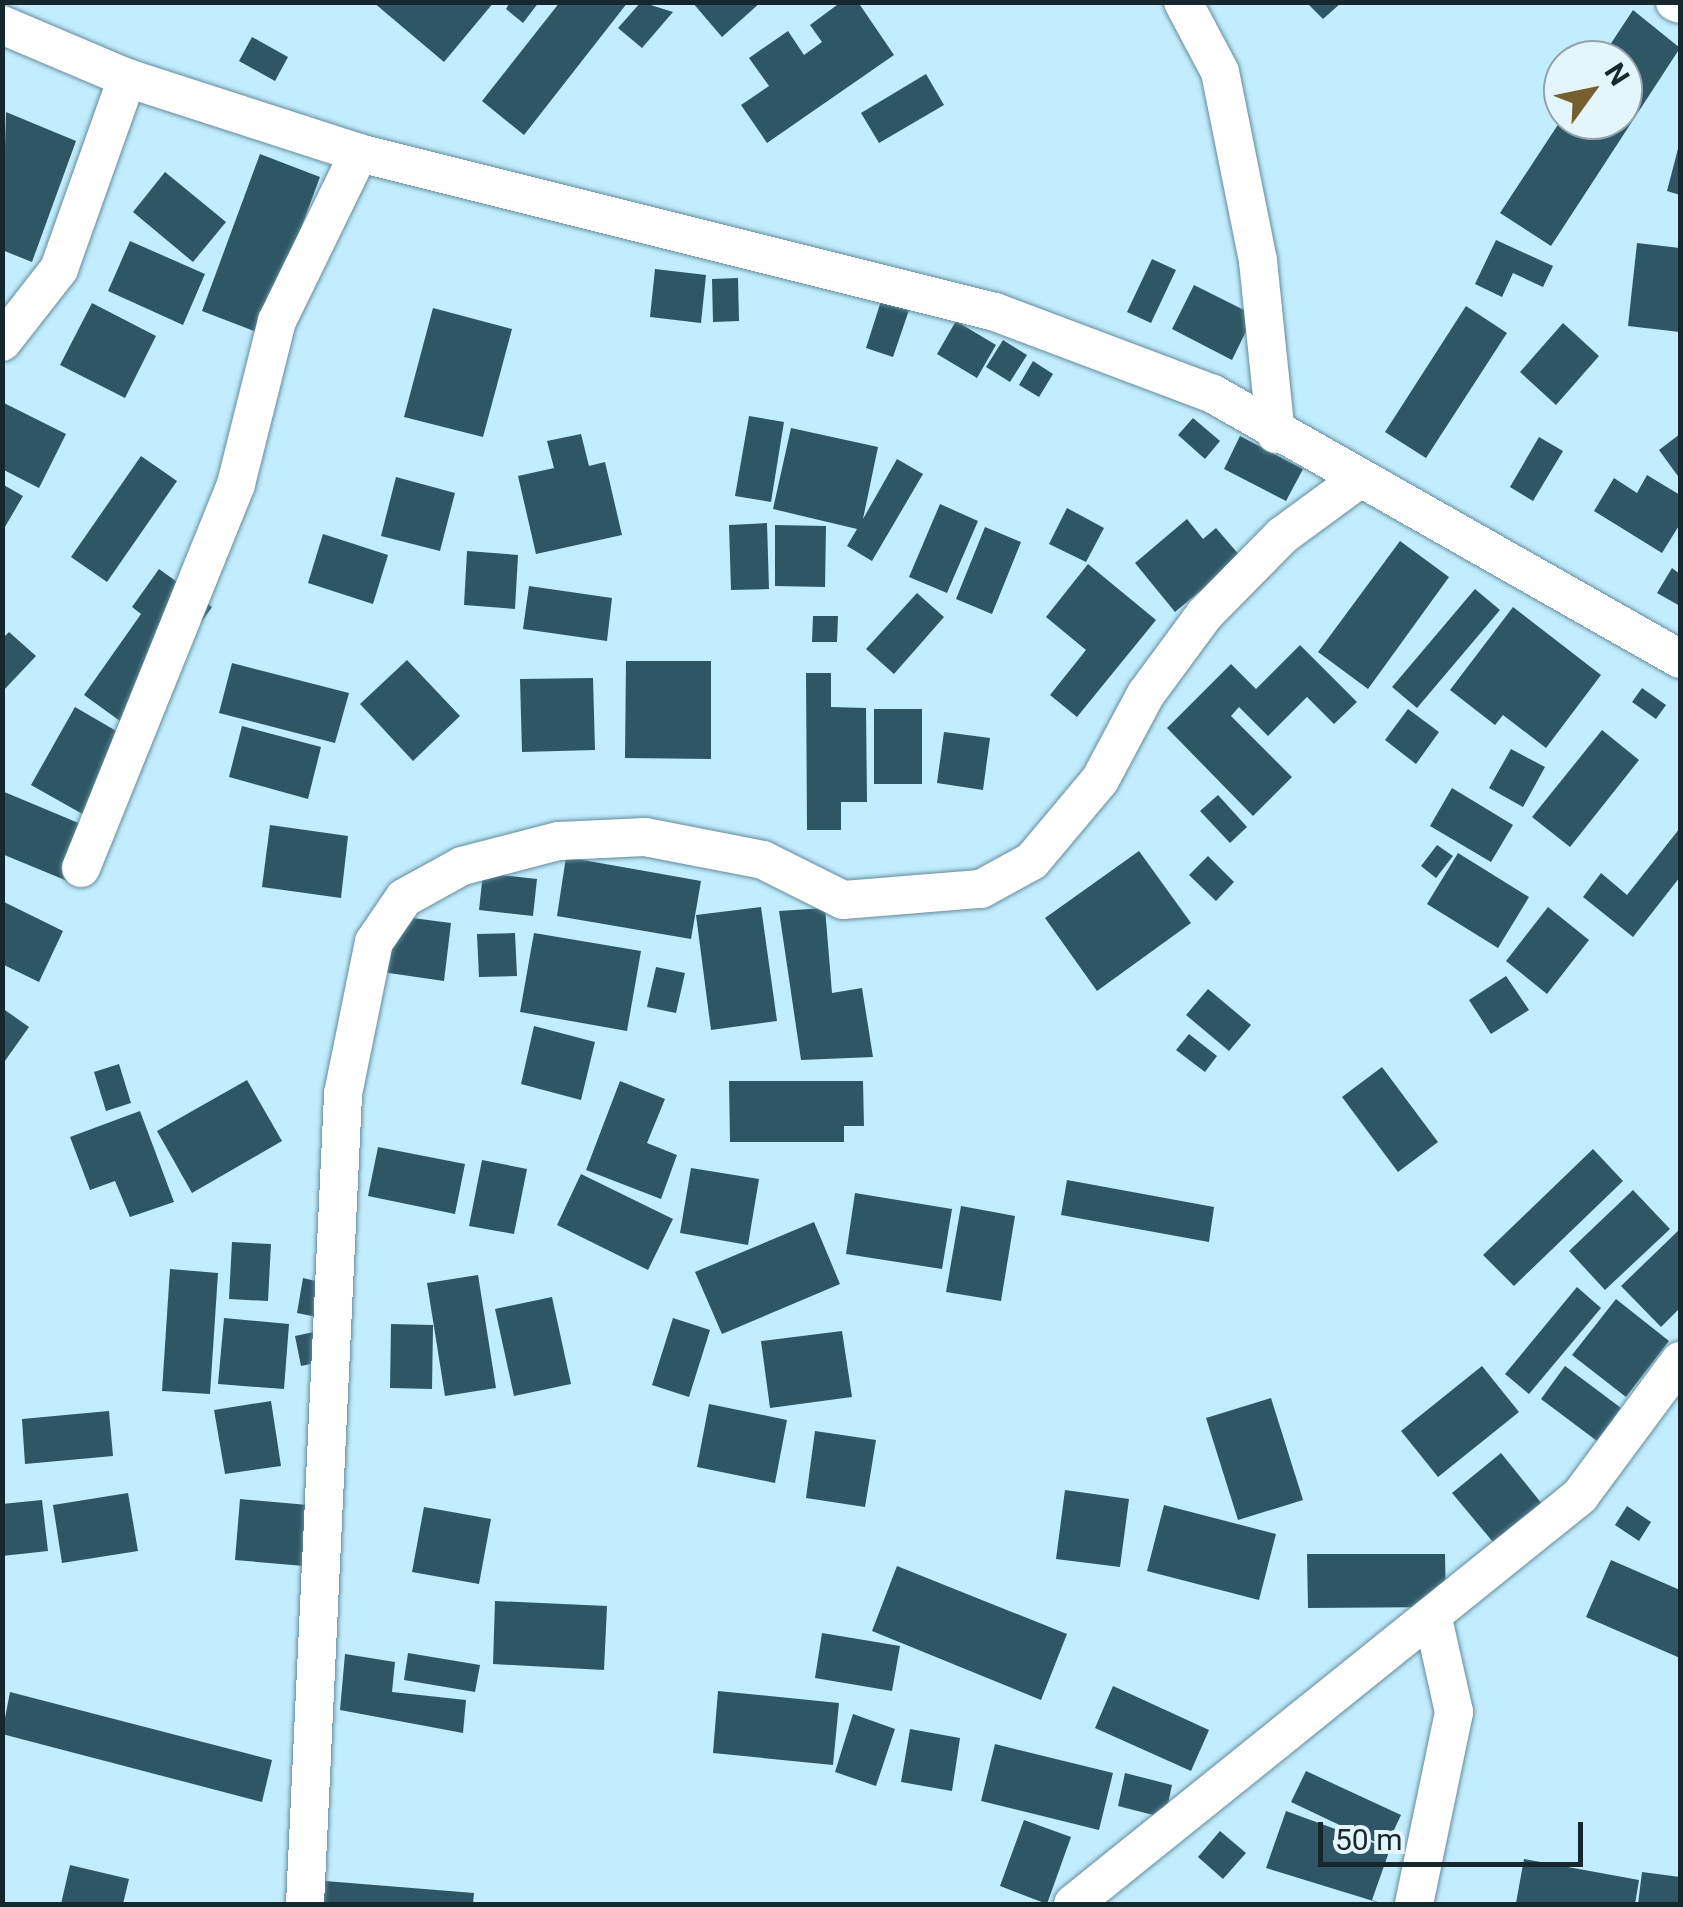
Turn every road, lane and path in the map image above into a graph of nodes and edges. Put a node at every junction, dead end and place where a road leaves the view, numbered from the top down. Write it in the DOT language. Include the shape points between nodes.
graph roads {
  1 [pos="1182,2"];
  2 [pos="2,25"];
  3 [pos="127,78"];
  4 [pos="359,153"];
  5 [pos="2,342"];
  6 [pos="1276,434"];
  7 [pos="1358,480"];
  8 [pos="1680,659"];
  9 [pos="82,868"];
  10 [pos="1680,1361"];
  11 [pos="1433,1618"];
  12 [pos="305,1904"];
  13 [pos="1073,1904"];
  14 [pos="1414,1904"];
  1 -- 6 [label="street" via="1220,72 1258,261"];
  2 -- 3 [label="street"];
  3 -- 4 [label="street"];
  3 -- 5 [label="street" via="59,270"];
  4 -- 6 [label="street" via="995,312 1212,394"];
  4 -- 9 [label="street" via="276,320 236,484"];
  6 -- 7 [label="street"];
  7 -- 8 [label="street"];
  7 -- 12 [label="street" via="1283,535 1206,614 1146,694 1100,780 1032,860 981,888 843,900 763,860 645,838 558,840 462,866 404,898 374,942 343,1094"];
  10 -- 11 [label="street" via="1580,1496"];
  11 -- 13 [label="street"];
  11 -- 14 [label="street" via="1454,1712"];
}
